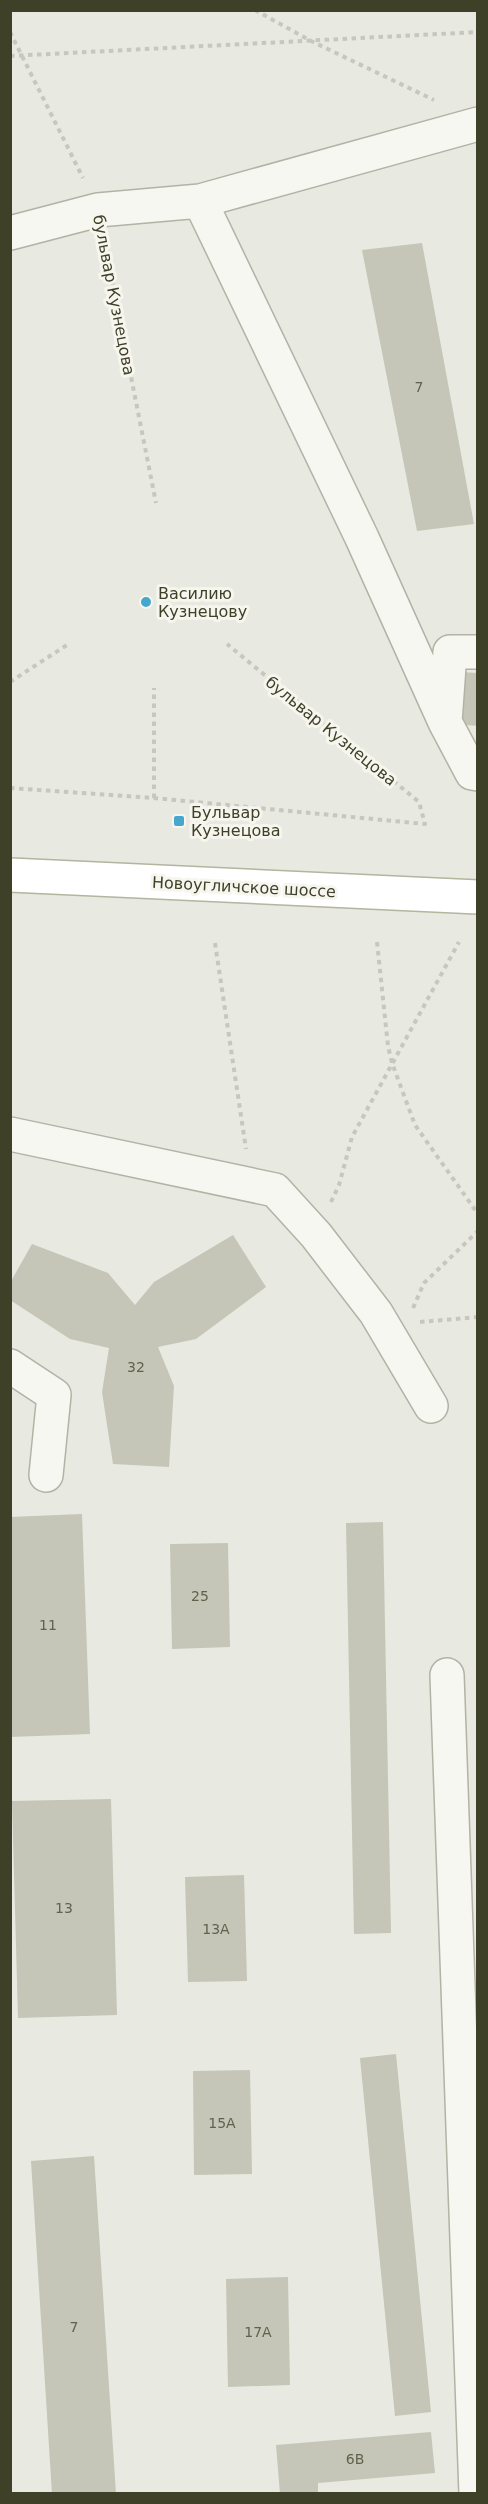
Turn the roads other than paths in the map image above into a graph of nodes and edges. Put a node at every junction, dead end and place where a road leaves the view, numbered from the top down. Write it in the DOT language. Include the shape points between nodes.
graph roads {
  1 [pos="477,124"];
  2 [pos="200,201"];
  3 [pos="10,232"];
  4 [pos="477,652"];
  5 [pos="445,722"];
  6 [pos="477,774"];
  7 [pos="10,875"];
  8 [pos="477,897"];
  9 [pos="10,1134"];
  10 [pos="10,1366"];
  11 [pos="431,1406"];
  12 [pos="46,1475"];
  13 [pos="447,1675"];
  14 [pos="476,2493"];
  1 -- 2 [label="street"];
  2 -- 3 [label="street" via="98,210"];
  2 -- 5 [label="street" via="362,538"];
  4 -- 5 [label="street" via="450,652"];
  5 -- 6 [label="street" via="472,773"];
  7 -- 8 [label="main road, Новоугличское шоссе"];
  9 -- 11 [label="street" via="275,1190 316,1235 376,1313"];
  10 -- 12 [label="street" via="54,1395"];
  13 -- 14 [label="street"];
}
